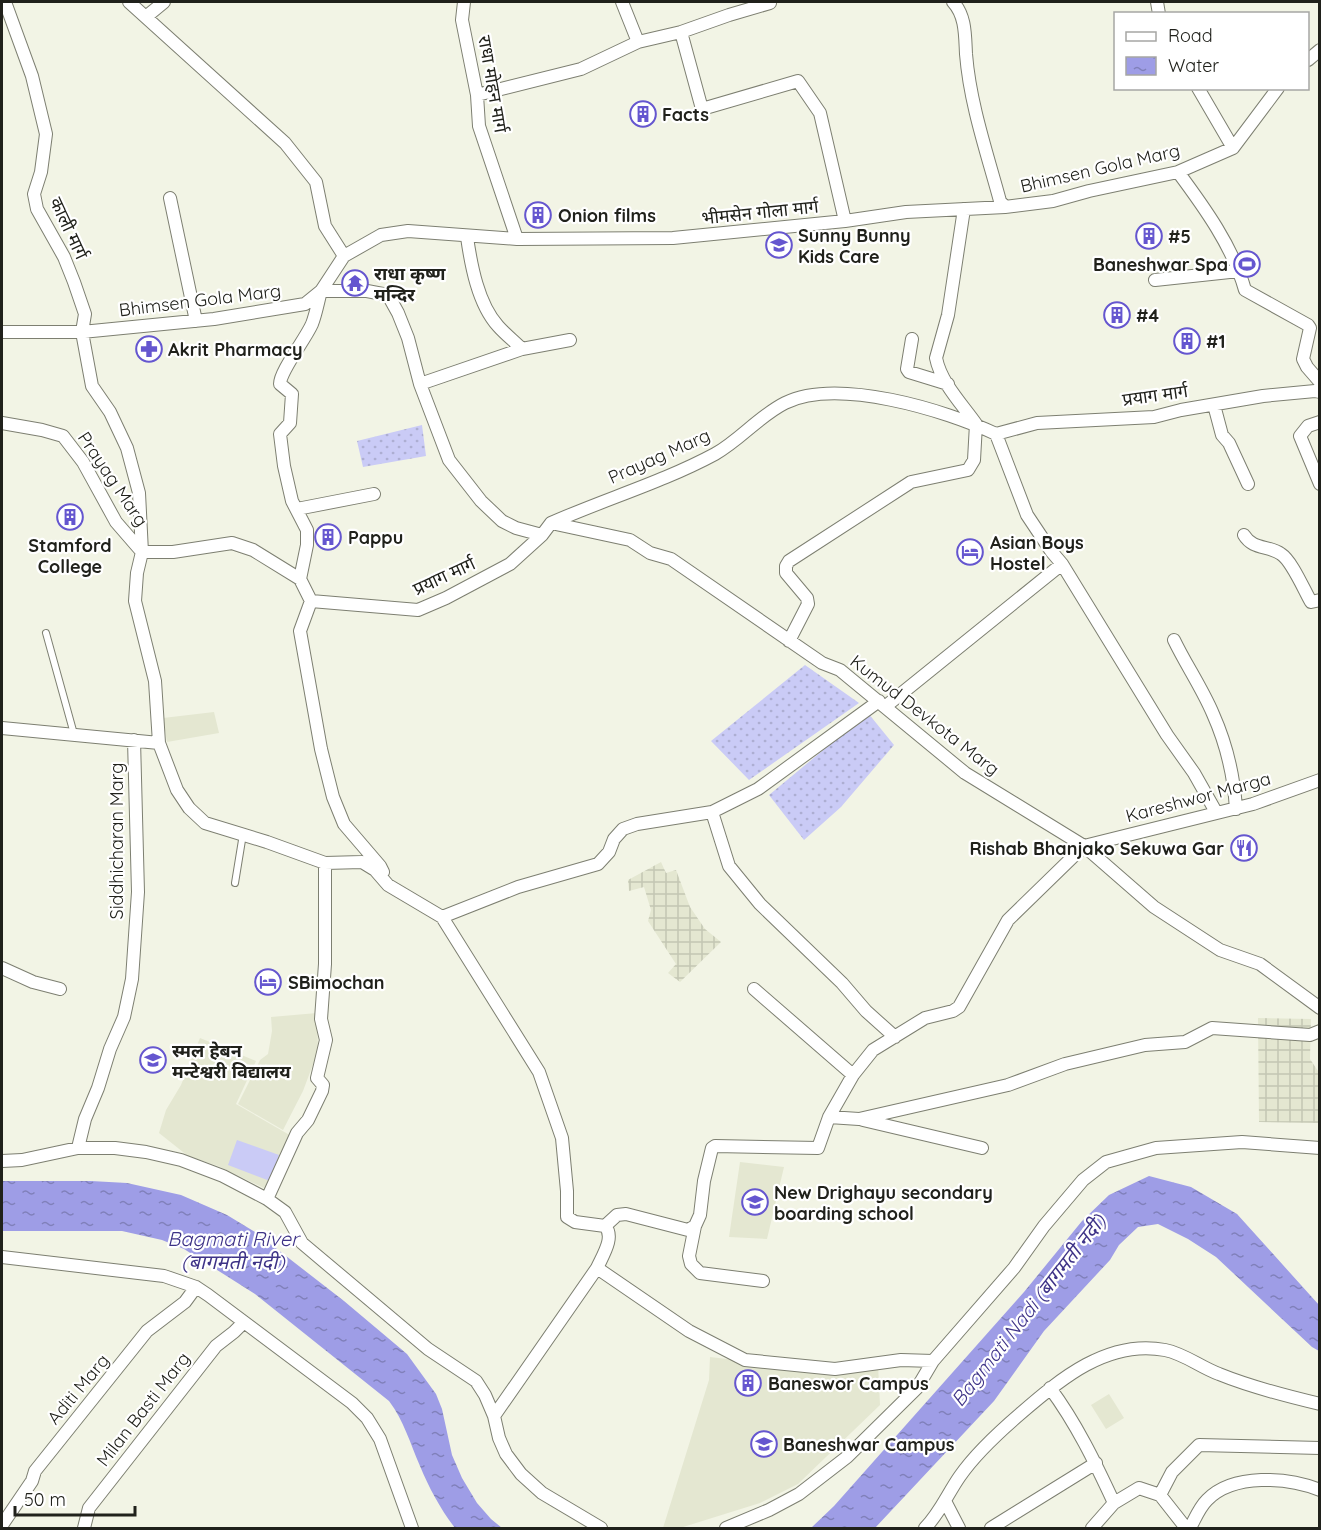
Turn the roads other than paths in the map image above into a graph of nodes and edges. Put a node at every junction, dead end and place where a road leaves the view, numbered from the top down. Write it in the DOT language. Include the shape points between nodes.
graph roads {
  1 [pos="5,2"];
  2 [pos="129,2"];
  3 [pos="164,2"];
  4 [pos="464,2"];
  5 [pos="622,2"];
  6 [pos="769,2"];
  7 [pos="953,2"];
  8 [pos="147,16"];
  9 [pos="681,32"];
  10 [pos="638,42"];
  11 [pos="1199,90"];
  12 [pos="1276,90"];
  13 [pos="477,95"];
  14 [pos="1233,148"];
  15 [pos="1178,172"];
  16 [pos="170,198"];
  17 [pos="1005,207"];
  18 [pos="964,210"];
  19 [pos="845,221"];
  20 [pos="467,237"];
  21 [pos="517,239"];
  22 [pos="344,256"];
  23 [pos="1239,271"];
  24 [pos="1155,280"];
  25 [pos="321,291"];
  26 [pos="196,321"];
  27 [pos="2,332"];
  28 [pos="82,332"];
  29 [pos="912,339"];
  30 [pos="570,340"];
  31 [pos="522,349"];
  32 [pos="1320,382"];
  33 [pos="420,384"];
  34 [pos="948,384"];
  35 [pos="1320,392"];
  36 [pos="1214,405"];
  37 [pos="1320,422"];
  38 [pos="2,423"];
  39 [pos="976,424"];
  40 [pos="996,434"];
  41 [pos="1248,484"];
  42 [pos="1320,484"];
  43 [pos="374,495"];
  44 [pos="297,509"];
  45 [pos="551,523"];
  46 [pos="542,535"];
  47 [pos="1244,535"];
  48 [pos="142,552"];
  49 [pos="1062,564"];
  50 [pos="300,579"];
  51 [pos="1320,600"];
  52 [pos="311,601"];
  53 [pos="46,633"];
  54 [pos="1174,640"];
  55 [pos="789,641"];
  56 [pos="882,703"];
  57 [pos="2,728"];
  58 [pos="74,734"];
  59 [pos="134,740"];
  60 [pos="159,743"];
  61 [pos="1320,780"];
  62 [pos="1236,808"];
  63 [pos="712,812"];
  64 [pos="1216,812"];
  65 [pos="243,834"];
  66 [pos="1084,846"];
  67 [pos="325,863"];
  68 [pos="235,883"];
  69 [pos="388,885"];
  70 [pos="442,917"];
  71 [pos="2,968"];
  72 [pos="60,989"];
  73 [pos="754,989"];
  74 [pos="1320,1008"];
  75 [pos="1320,1031"];
  76 [pos="895,1037"];
  77 [pos="853,1075"];
  78 [pos="829,1117"];
  79 [pos="859,1119"];
  80 [pos="78,1148"];
  81 [pos="982,1148"];
  82 [pos="1320,1148"];
  83 [pos="2,1161"];
  84 [pos="267,1199"];
  85 [pos="697,1220"];
  86 [pos="605,1226"];
  87 [pos="2,1257"];
  88 [pos="597,1268"];
  89 [pos="763,1281"];
  90 [pos="196,1287"];
  91 [pos="244,1322"];
  92 [pos="933,1361"];
  93 [pos="1050,1388"];
  94 [pos="1320,1404"];
  95 [pos="495,1416"];
  96 [pos="1320,1448"];
  97 [pos="1096,1463"];
  98 [pos="1320,1490"];
  99 [pos="1160,1495"];
  100 [pos="945,1501"];
  101 [pos="1114,1503"];
  102 [pos="2,1525"];
  103 [pos="84,1528"];
  104 [pos="412,1528"];
  105 [pos="601,1528"];
  106 [pos="726,1528"];
  107 [pos="925,1528"];
  108 [pos="959,1528"];
  109 [pos="991,1528"];
  110 [pos="1092,1528"];
  111 [pos="1188,1528"];
  1 -- 28 [label="street, काली मार्ग" via="32,76 46,134 34,194 37,208 74,282 85,314"];
  2 -- 8 [label="street"];
  3 -- 8 [label="street"];
  4 -- 13 [label="street, राधा मोहन मार्ग" via="462,20"];
  5 -- 10 [label="street"];
  6 -- 9 [label="street"];
  7 -- 17 [label="street" via="961,10 968,75 978,120"];
  8 -- 22 [label="street" via="285,142 316,182 325,226"];
  9 -- 10 [label="street"];
  9 -- 19 [label="street" via="702,109 798,81 820,113"];
  10 -- 13 [label="street" via="580,69"];
  11 -- 14 [label="street"];
  12 -- 14 [label="street, Bhimsen Gola Marg"];
  13 -- 21 [label="street, राधा मोहन मार्ग" via="479,126"];
  14 -- 15 [label="street, Bhimsen Gola Marg"];
  15 -- 17 [label="street, Bhimsen Gola Marg" via="1053,201"];
  15 -- 23 [label="street" via="1209,216"];
  16 -- 26 [label="street"];
  17 -- 18 [label="street, भीमसेन गोला मार्ग"];
  18 -- 19 [label="street, भीमसेन गोला मार्ग" via="906,212"];
  18 -- 34 [label="street" via="948,315 936,358"];
  19 -- 21 [label="street, भीमसेन गोला मार्ग" via="673,238"];
  20 -- 21 [label="street, Bhimsen Gola Marg"];
  20 -- 22 [label="street, Bhimsen Gola Marg" via="408,231 381,235"];
  20 -- 31 [label="street" via="471,270 482,298 496,324"];
  22 -- 25 [label="street, Bhimsen Gola Marg"];
  23 -- 24 [label="street"];
  23 -- 32 [label="street" via="1246,291 1306,321 1310,328 1303,359"];
  25 -- 26 [label="street, Bhimsen Gola Marg" via="305,304"];
  25 -- 33 [label="street" via="366,291 388,296 408,338"];
  25 -- 44 [label="street" via="312,323 280,377 280,384 292,394 290,423 280,434 284,466"];
  26 -- 28 [label="street, Bhimsen Gola Marg"];
  27 -- 28 [label="street, Bhimsen Gola Marg"];
  28 -- 48 [label="street, काली मार्ग" via="92,386 127,448 139,493"];
  29 -- 34 [label="street" via="909,372"];
  30 -- 31 [label="street"];
  31 -- 33 [label="street"];
  33 -- 46 [label="street" via="449,459 481,501 502,521"];
  34 -- 39 [label="street"];
  35 -- 36 [label="street, प्रयाग मार्ग"];
  36 -- 40 [label="street, प्रयाग मार्ग" via="1154,417 1037,423"];
  36 -- 41 [label="street" via="1222,435"];
  37 -- 42 [label="street" via="1308,426 1300,436"];
  38 -- 48 [label="street, Prayag Marg" via="63,436 89,472 116,522"];
  39 -- 40 [label="street, Prayag Marg"];
  39 -- 45 [label="street, Prayag Marg" via="916,405 861,395 821,394 785,403 717,453"];
  39 -- 55 [label="street" via="974,460 968,470 910,482 789,561 786,573 808,604"];
  40 -- 49 [label="street" via="1028,515"];
  43 -- 44 [label="street"];
  44 -- 50 [label="street" via="307,530 308,544"];
  45 -- 46 [label="street"];
  45 -- 55 [label="street, Kumud Devkota Marg" via="630,540 650,553 671,559"];
  46 -- 52 [label="street, प्रयाग मार्ग" via="510,564 418,610"];
  47 -- 51 [label="street" via="1256,547 1282,554 1311,602"];
  48 -- 50 [label="street, Prayag Marg" via="173,552 232,543 253,550"];
  48 -- 60 [label="street, काली मार्ग" via="135,601 155,681"];
  49 -- 56 [label="street"];
  49 -- 64 [label="street"];
  50 -- 52 [label="street"];
  52 -- 69 [label="street" via="300,631 333,797 344,824 380,866"];
  53 -- 58 [label="lane"];
  54 -- 62 [label="street" via="1213,712 1230,770"];
  55 -- 56 [label="street, Kumud Devkota Marg" via="840,670"];
  56 -- 63 [label="street" via="758,789"];
  56 -- 66 [label="street, Kumud Devkota Marg" via="965,773"];
  57 -- 58 [label="street"];
  58 -- 59 [label="street"];
  59 -- 60 [label="street"];
  59 -- 80 [label="street, Siddhicharan Marg" via="138,892 132,979 124,1017 85,1119"];
  60 -- 65 [label="street, काली मार्ग" via="177,790 189,808 205,823"];
  61 -- 62 [label="street, Kareshwor Marga"];
  62 -- 64 [label="street, Kareshwor Marga"];
  63 -- 70 [label="street" via="623,829 598,864 518,887"];
  63 -- 76 [label="street" via="729,866 760,904"];
  64 -- 66 [label="street, Kareshwor Marga"];
  65 -- 67 [label="street, काली मार्ग"];
  65 -- 68 [label="lane"];
  66 -- 74 [label="street, Kumud Devkota Marg" via="1154,907 1220,950 1260,964"];
  66 -- 76 [label="street" via="1008,920 959,1007 925,1018"];
  67 -- 69 [label="street" via="362,862"];
  67 -- 84 [label="street" via="321,1019 326,1040 317,1078 323,1085"];
  69 -- 70 [label="street"];
  70 -- 86 [label="street" via="539,1072 562,1138 567,1217 570,1221"];
  71 -- 72 [label="street"];
  73 -- 77 [label="street"];
  75 -- 79 [label="street" via="1310,1035 1212,1028 1185,1042 1145,1045 1065,1064 1008,1085"];
  76 -- 77 [label="street" via="873,1050"];
  77 -- 78 [label="street"];
  78 -- 79 [label="street"];
  78 -- 85 [label="street" via="818,1148 712,1148"];
  79 -- 81 [label="street"];
  80 -- 83 [label="street"];
  80 -- 84 [label="street" via="115,1148 182,1160"];
  82 -- 92 [label="street" via="1242,1142 1156,1148 1106,1162 1076,1188 1014,1268"];
  84 -- 95 [label="street" via="285,1212 302,1243 428,1349 476,1381"];
  85 -- 86 [label="street" via="687,1230 626,1214 617,1215"];
  85 -- 89 [label="street" via="690,1256 691,1264 700,1273"];
  86 -- 88 [label="street" via="609,1240"];
  87 -- 90 [label="street" via="164,1276"];
  88 -- 92 [label="street" via="689,1331 745,1360 835,1369 901,1360"];
  88 -- 95 [label="street"];
  90 -- 91 [label="street"];
  90 -- 102 [label="street, Aditi Marg" via="185,1302 147,1331 35,1471"];
  91 -- 103 [label="street, Milan Basti Marg" via="216,1346 127,1456 88,1508"];
  91 -- 104 [label="street" via="367,1418 380,1439"];
  92 -- 106 [label="street" via="917,1388 847,1457 799,1494"];
  93 -- 94 [label="street" via="1102,1358 1130,1350 1154,1349 1183,1356 1215,1373 1256,1387"];
  93 -- 97 [label="street"];
  93 -- 100 [label="street" via="982,1450"];
  95 -- 105 [label="street" via="506,1454 521,1474 542,1492"];
  96 -- 99 [label="street" via="1199,1445 1172,1472"];
  97 -- 101 [label="street"];
  97 -- 109 [label="street"];
  98 -- 111 [label="street" via="1273,1479 1245,1481 1207,1499"];
  99 -- 101 [label="street" via="1139,1488"];
  99 -- 111 [label="street"];
  100 -- 107 [label="street"];
  100 -- 108 [label="street"];
  101 -- 110 [label="street"];
}
